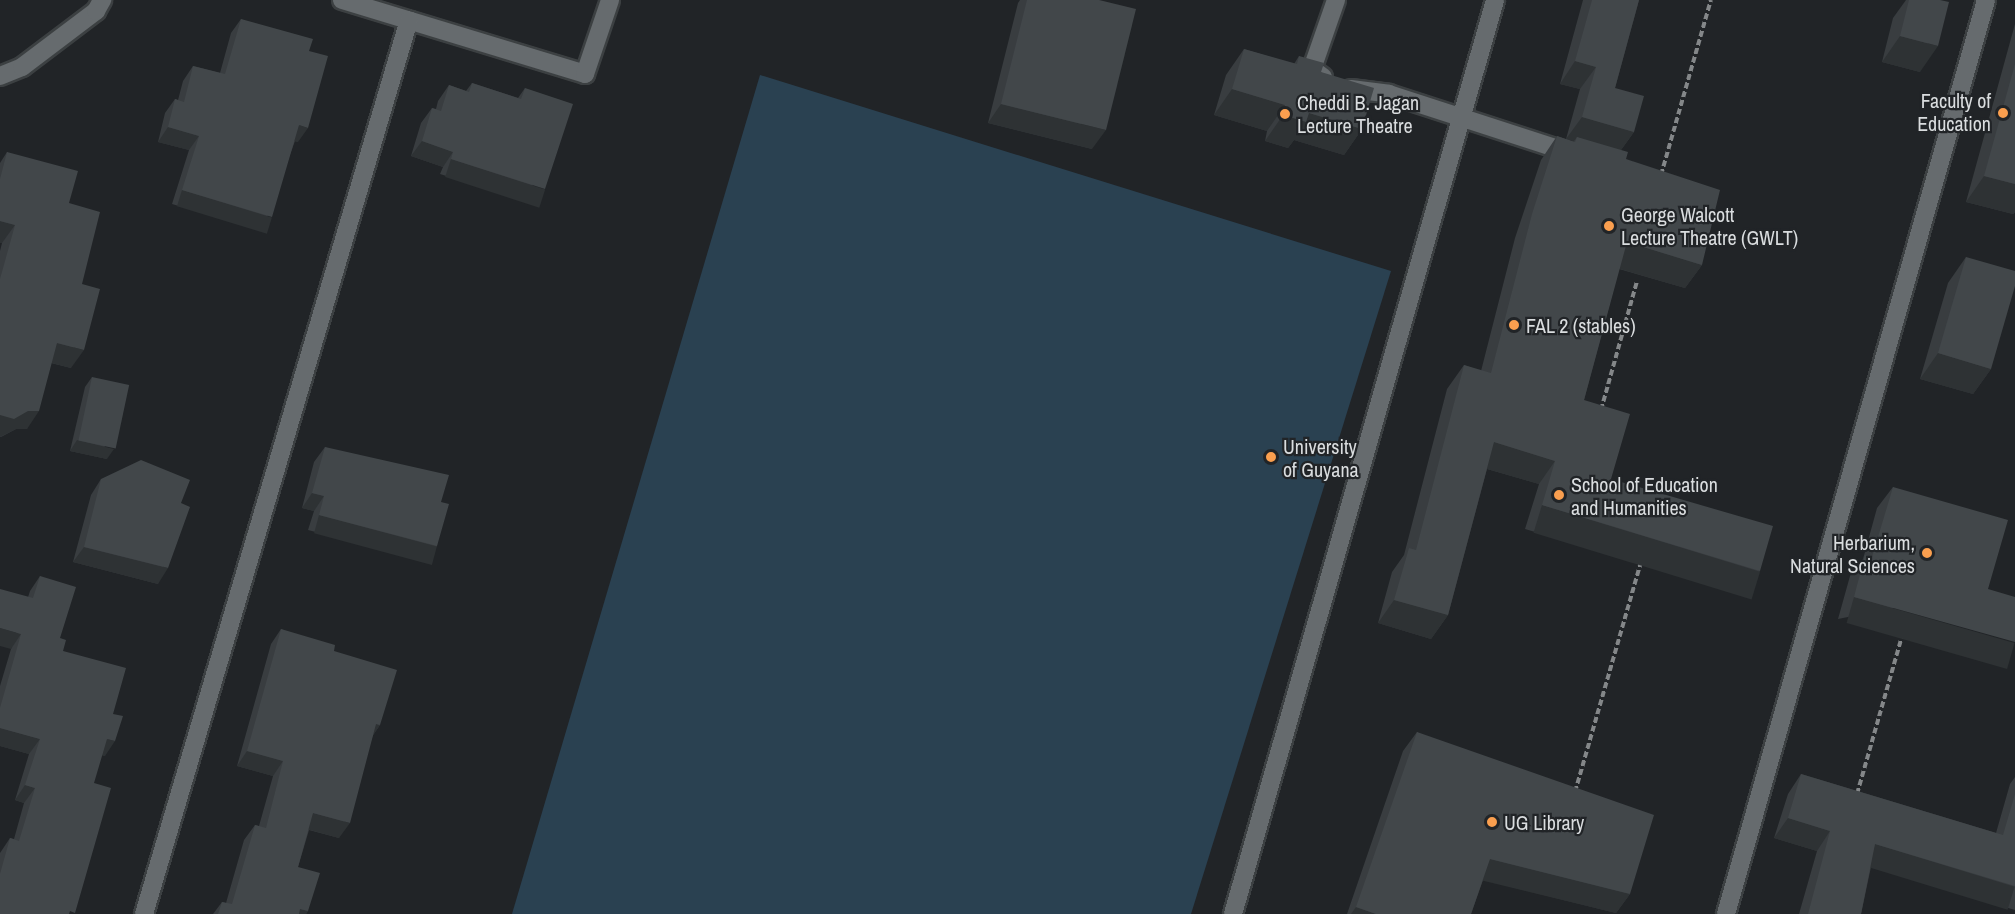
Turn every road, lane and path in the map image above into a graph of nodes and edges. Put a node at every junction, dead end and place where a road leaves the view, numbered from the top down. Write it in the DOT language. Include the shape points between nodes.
graph roads {
  1 [pos="102,0"];
  2 [pos="342,0"];
  3 [pos="610,0"];
  4 [pos="1336,0"];
  5 [pos="1495,0"];
  6 [pos="1711,0"];
  7 [pos="1986,0"];
  8 [pos="410,20"];
  9 [pos="0,76"];
  10 [pos="1462,118"];
  11 [pos="1586,157"];
  12 [pos="1660,178"];
  13 [pos="1638,281"];
  14 [pos="1598,422"];
  15 [pos="1641,562"];
  16 [pos="1902,636"];
  17 [pos="1573,798"];
  18 [pos="1855,802"];
  19 [pos="144,914"];
  20 [pos="1233,914"];
  21 [pos="1726,914"];
  1 -- 9 [label="street" via="96,11 22,67"];
  2 -- 8 [label="street"];
  3 -- 8 [label="street" via="585,74"];
  4 -- 10 [label="street" via="1312,69 1353,90 1389,94"];
  5 -- 10 [label="street"];
  6 -- 12 [label="path"];
  7 -- 21 [label="street"];
  8 -- 19 [label="street"];
  10 -- 11 [label="street"];
  10 -- 20 [label="street"];
  13 -- 14 [label="path"];
  15 -- 17 [label="path"];
  16 -- 18 [label="path"];
}
